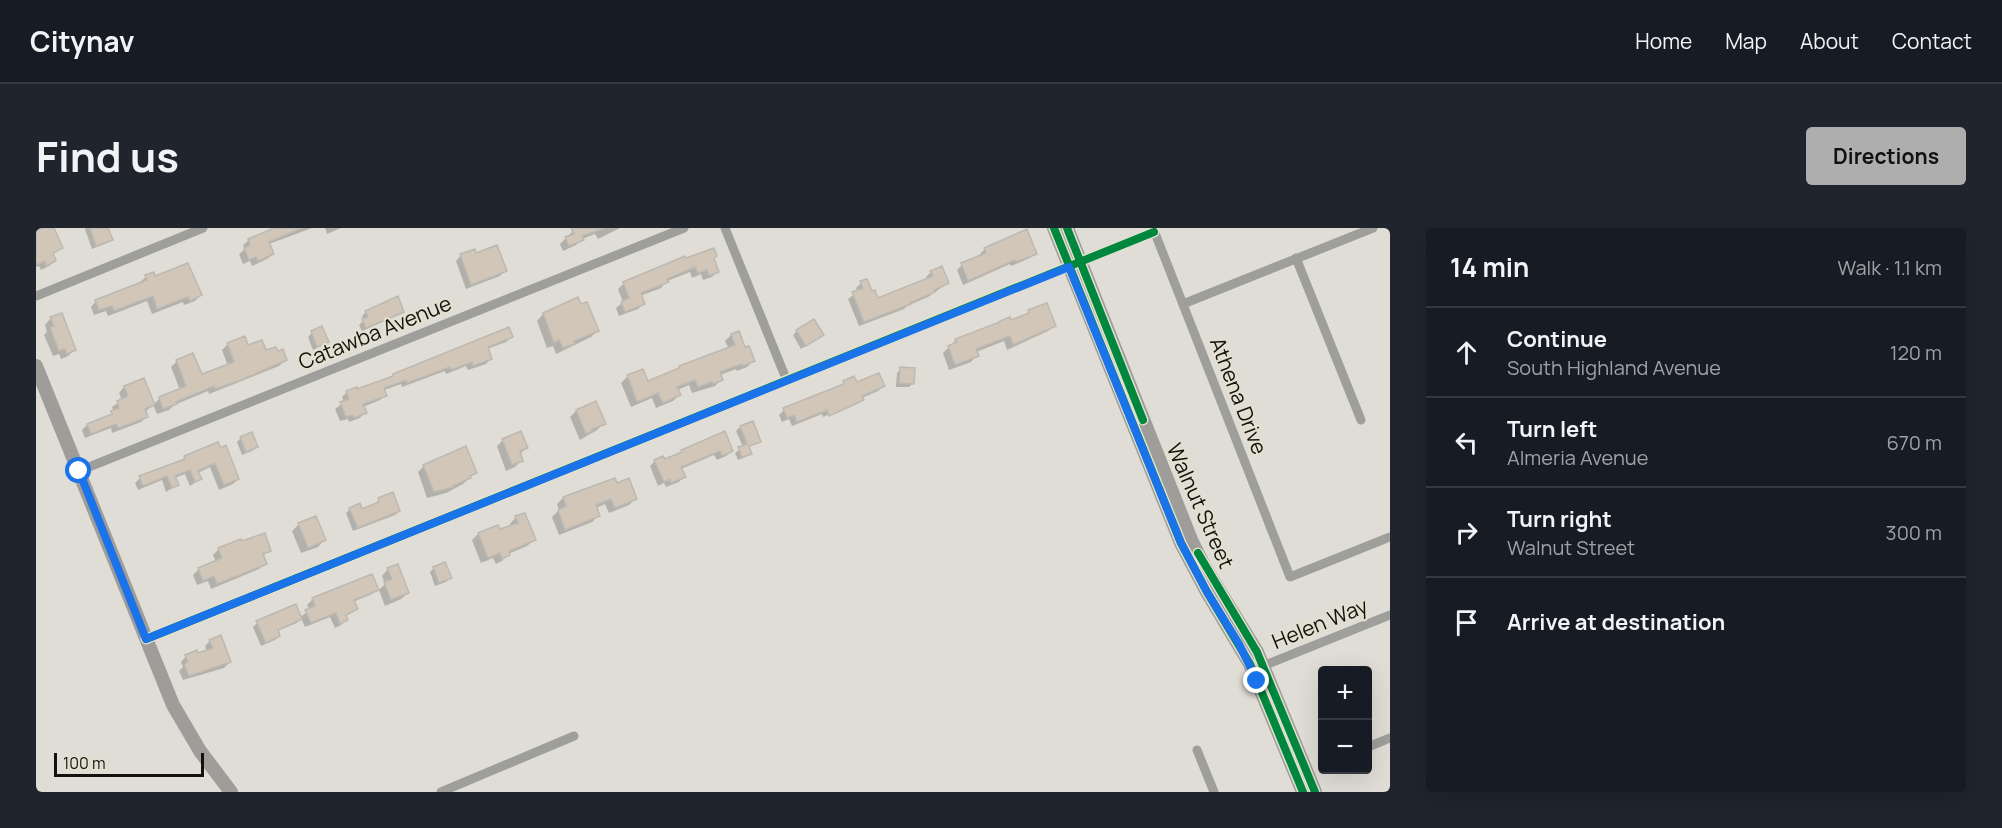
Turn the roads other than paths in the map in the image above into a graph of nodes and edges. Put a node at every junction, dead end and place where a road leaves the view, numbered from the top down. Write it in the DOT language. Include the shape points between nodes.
graph roads {
  1 [pos="203,228"];
  2 [pos="684,228"];
  3 [pos="725,228"];
  4 [pos="1054,228"];
  5 [pos="1067,228"];
  6 [pos="1373,228"];
  7 [pos="1153,230"];
  8 [pos="1296,258"];
  9 [pos="1074,264"];
  10 [pos="36,296"];
  11 [pos="1183,304"];
  12 [pos="36,369"];
  13 [pos="787,381"];
  14 [pos="1361,420"];
  15 [pos="79,471"];
  16 [pos="1390,537"];
  17 [pos="1390,615"];
  18 [pos="146,639"];
  19 [pos="1263,666"];
  20 [pos="574,736"];
  21 [pos="1390,738"];
  22 [pos="1372,745"];
  23 [pos="1197,750"];
  24 [pos="231,792"];
  25 [pos="441,792"];
  26 [pos="1214,792"];
  27 [pos="1303,792"];
  28 [pos="1315,792"];
  1 -- 10 [label="street"];
  2 -- 15 [label="street, Catawba Avenue"];
  3 -- 13 [label="street"];
  4 -- 9 [label="street, Walnut Street"];
  5 -- 9 [label="street, Walnut Street"];
  6 -- 8 [label="street"];
  7 -- 9 [label="street"];
  7 -- 11 [label="street, Athena Drive"];
  8 -- 11 [label="street"];
  8 -- 14 [label="street"];
  9 -- 13 [label="street"];
  9 -- 19 [label="street, Walnut Street" via="1192,542"];
  9 -- 27 [label="street, Walnut Street" via="1181,543 1250,664"];
  11 -- 16 [label="street, Athena Drive" via="1290,577"];
  12 -- 15 [label="street"];
  13 -- 18 [label="street"];
  15 -- 18 [label="street"];
  17 -- 19 [label="street, Helen Way"];
  18 -- 24 [label="street" via="173,705 200,751"];
  19 -- 28 [label="street, Walnut Street"];
  20 -- 25 [label="street"];
  21 -- 22 [label="street"];
  23 -- 26 [label="street"];
}
